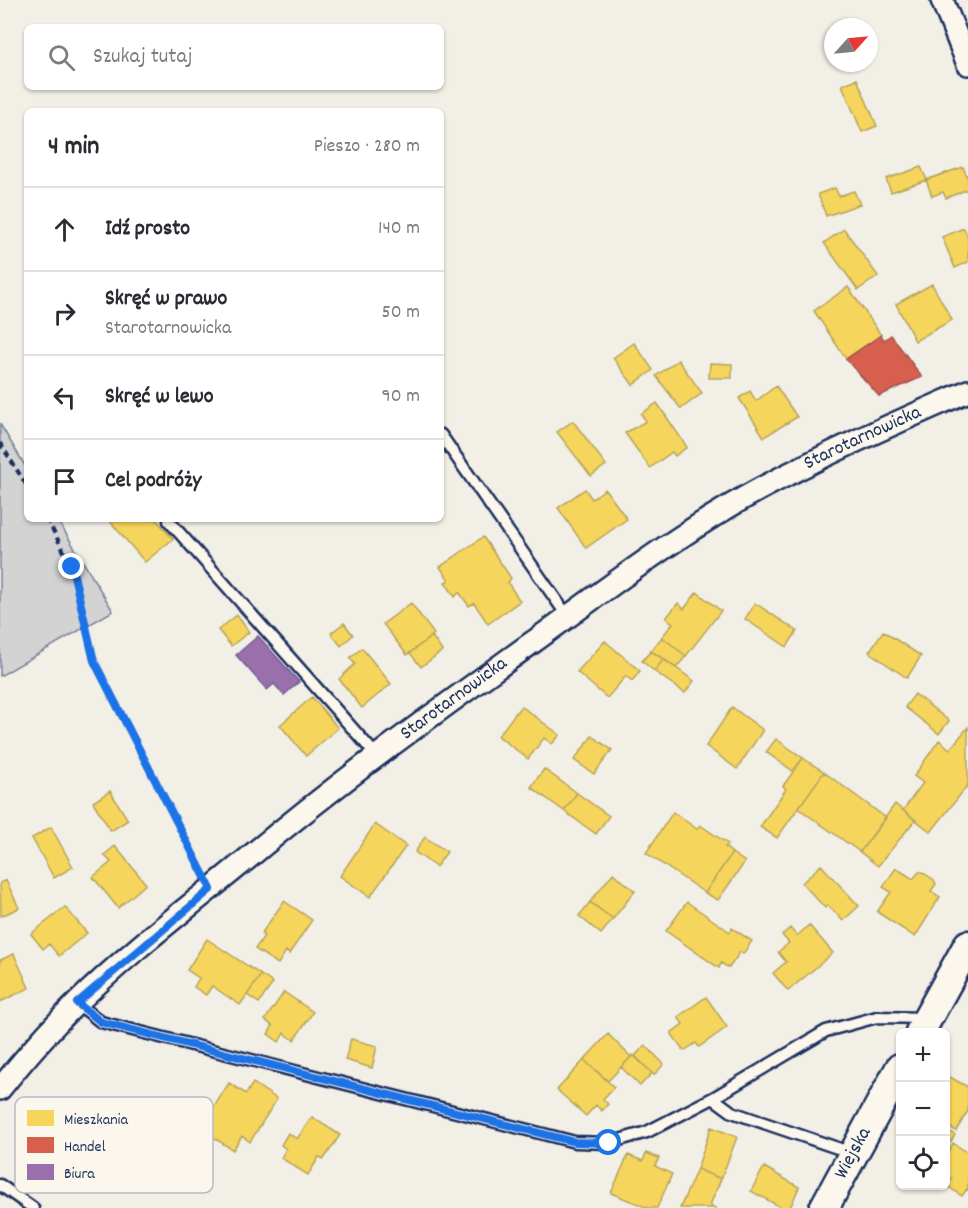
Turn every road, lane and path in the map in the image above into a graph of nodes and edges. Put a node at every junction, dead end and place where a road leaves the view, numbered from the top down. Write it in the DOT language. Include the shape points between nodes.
graph roads {
  1 [pos="942,0"];
  2 [pos="968,64"];
  3 [pos="968,391"];
  4 [pos="444,439"];
  5 [pos="0,443"];
  6 [pos="24,481"];
  7 [pos="49,522"];
  8 [pos="170,522"];
  9 [pos="568,617"];
  10 [pos="376,755"];
  11 [pos="211,889"];
  12 [pos="968,945"];
  13 [pos="77,1003"];
  14 [pos="924,1025"];
  15 [pos="896,1075"];
  16 [pos="0,1089"];
  17 [pos="713,1098"];
  18 [pos="853,1153"];
  19 [pos="0,1185"];
  20 [pos="33,1208"];
  21 [pos="824,1208"];
  1 -- 2 [label="street"];
  3 -- 9 [label="street, Starotarnowicka" via="863,437 760,489 693,528"];
  4 -- 9 [label="lane"];
  5 -- 6 [label="path"];
  7 -- 11 [label="path" via="72,567 94,661"];
  8 -- 10 [label="lane"];
  9 -- 10 [label="street, Starotarnowicka"];
  10 -- 11 [label="street, Starotarnowicka"];
  11 -- 13 [label="street, Starotarnowicka"];
  12 -- 14 [label="street"];
  13 -- 16 [label="street, Starotarnowicka"];
  13 -- 17 [label="lane" via="101,1022 575,1142 609,1143 647,1132"];
  14 -- 17 [label="lane" via="878,1017 826,1031"];
  15 -- 18 [label="street, Wiejska"];
  17 -- 18 [label="lane" via="732,1112"];
  18 -- 21 [label="street, Wiejska"];
  19 -- 20 [label="lane"];
}
